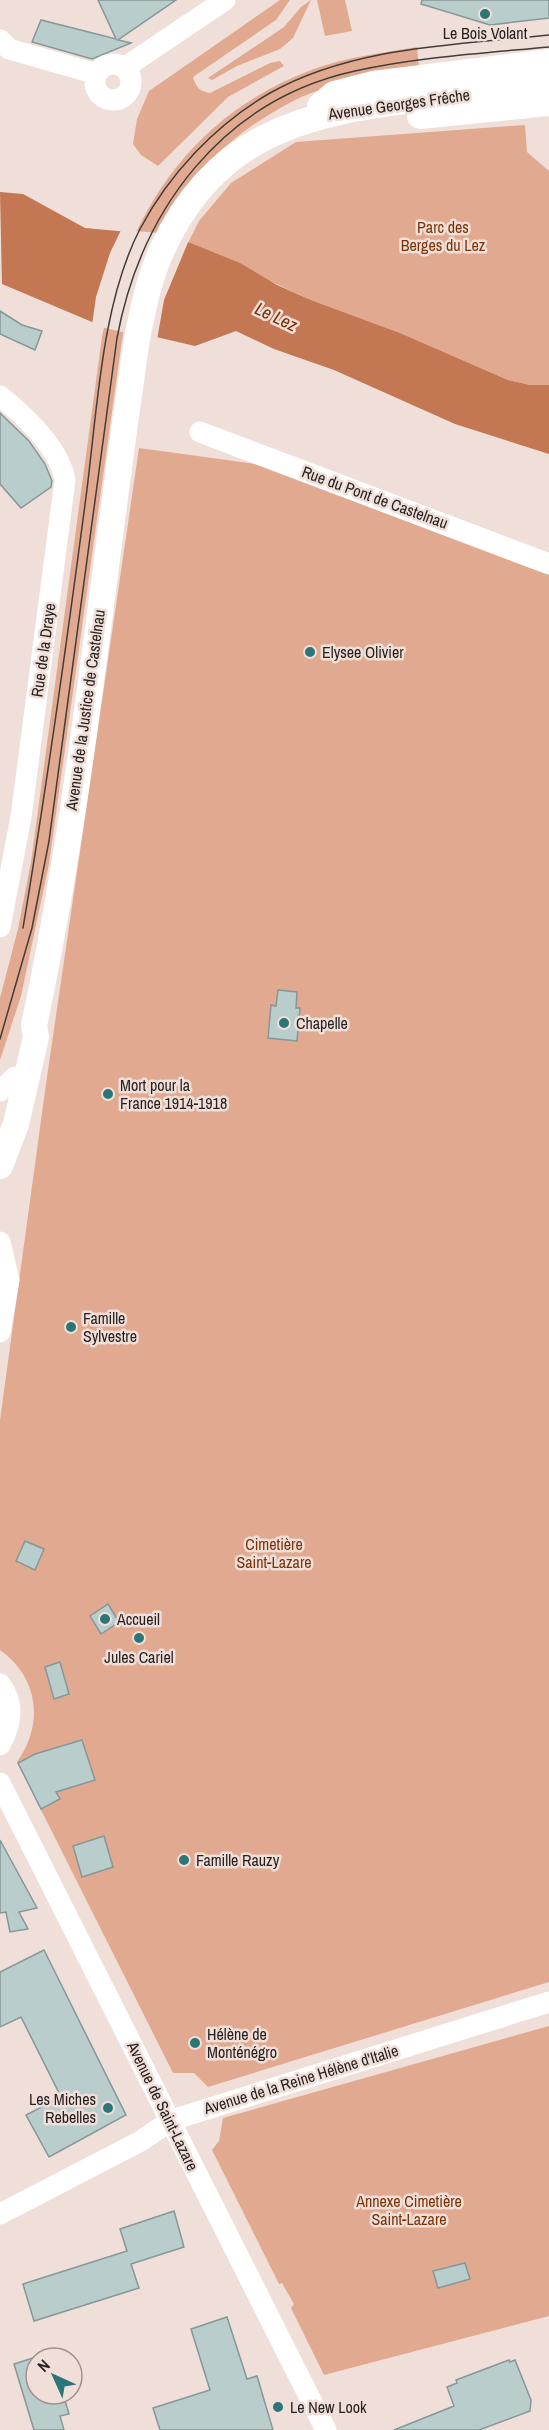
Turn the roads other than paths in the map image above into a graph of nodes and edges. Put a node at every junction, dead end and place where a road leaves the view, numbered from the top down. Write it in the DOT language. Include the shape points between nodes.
graph roads {
  1 [pos="225,0"];
  2 [pos="3,46"];
  3 [pos="549,62"];
  4 [pos="124,69"];
  5 [pos="97,74"];
  6 [pos="549,84"];
  7 [pos="549,103"];
  8 [pos="307,118"];
  9 [pos="129,394"];
  10 [pos="0,396"];
  11 [pos="200,432"];
  12 [pos="549,564"];
  13 [pos="0,927"];
  14 [pos="34,1025"];
  15 [pos="8,1084"];
  16 [pos="0,1134"];
  17 [pos="0,1166"];
  18 [pos="0,1242"];
  19 [pos="0,1332"];
  20 [pos="0,1684"];
  21 [pos="0,1745"];
  22 [pos="0,1783"];
  23 [pos="549,2002"];
  24 [pos="172,2120"];
  25 [pos="0,2214"];
  26 [pos="326,2430"];
  1 -- 4 [label="street"];
  2 -- 5 [label="street"];
  3 -- 8 [label="main road" via="373,84 334,94"];
  4 -- 5 [label="street" via="109,65"];
  4 -- 5 [label="street" via="130,85 119,98 102,96 95,86"];
  6 -- 8 [label="main road, Avenue Georges Frêche" via="368,105"];
  7 -- 8 [label="main road" via="346,123"];
  8 -- 9 [label="main road, Avenue Georges Frêche" via="244,148 200,190 177,221 161,251 147,293"];
  9 -- 14 [label="main road, Avenue de la Justice de Castelnau" via="67,844"];
  10 -- 13 [label="street, Rue de la Draye" via="21,413 54,454 65,480 21,817"];
  11 -- 12 [label="street, Rue du Pont de Castelnau"];
  14 -- 15 [label="main road, Avenue de la Justice de Castelnau" via="26,1034"];
  14 -- 17 [label="main road, Avenue de la Justice de Castelnau" via="36,1037 16,1124"];
  15 -- 16 [label="main road, Avenue de la Justice de Castelnau"];
  18 -- 19 [label="street" via="9,1280"];
  20 -- 21 [label="street" via="10,1709 9,1727"];
  22 -- 24 [label="street, Avenue de Saint-Lazare"];
  23 -- 24 [label="street, Avenue de la Reine Hélène d'Italie"];
  24 -- 25 [label="street, Avenue de la Reine Hélène d'Italie" via="139,2142"];
  24 -- 26 [label="street, Avenue de Saint-Lazare" via="255,2294"];
}
